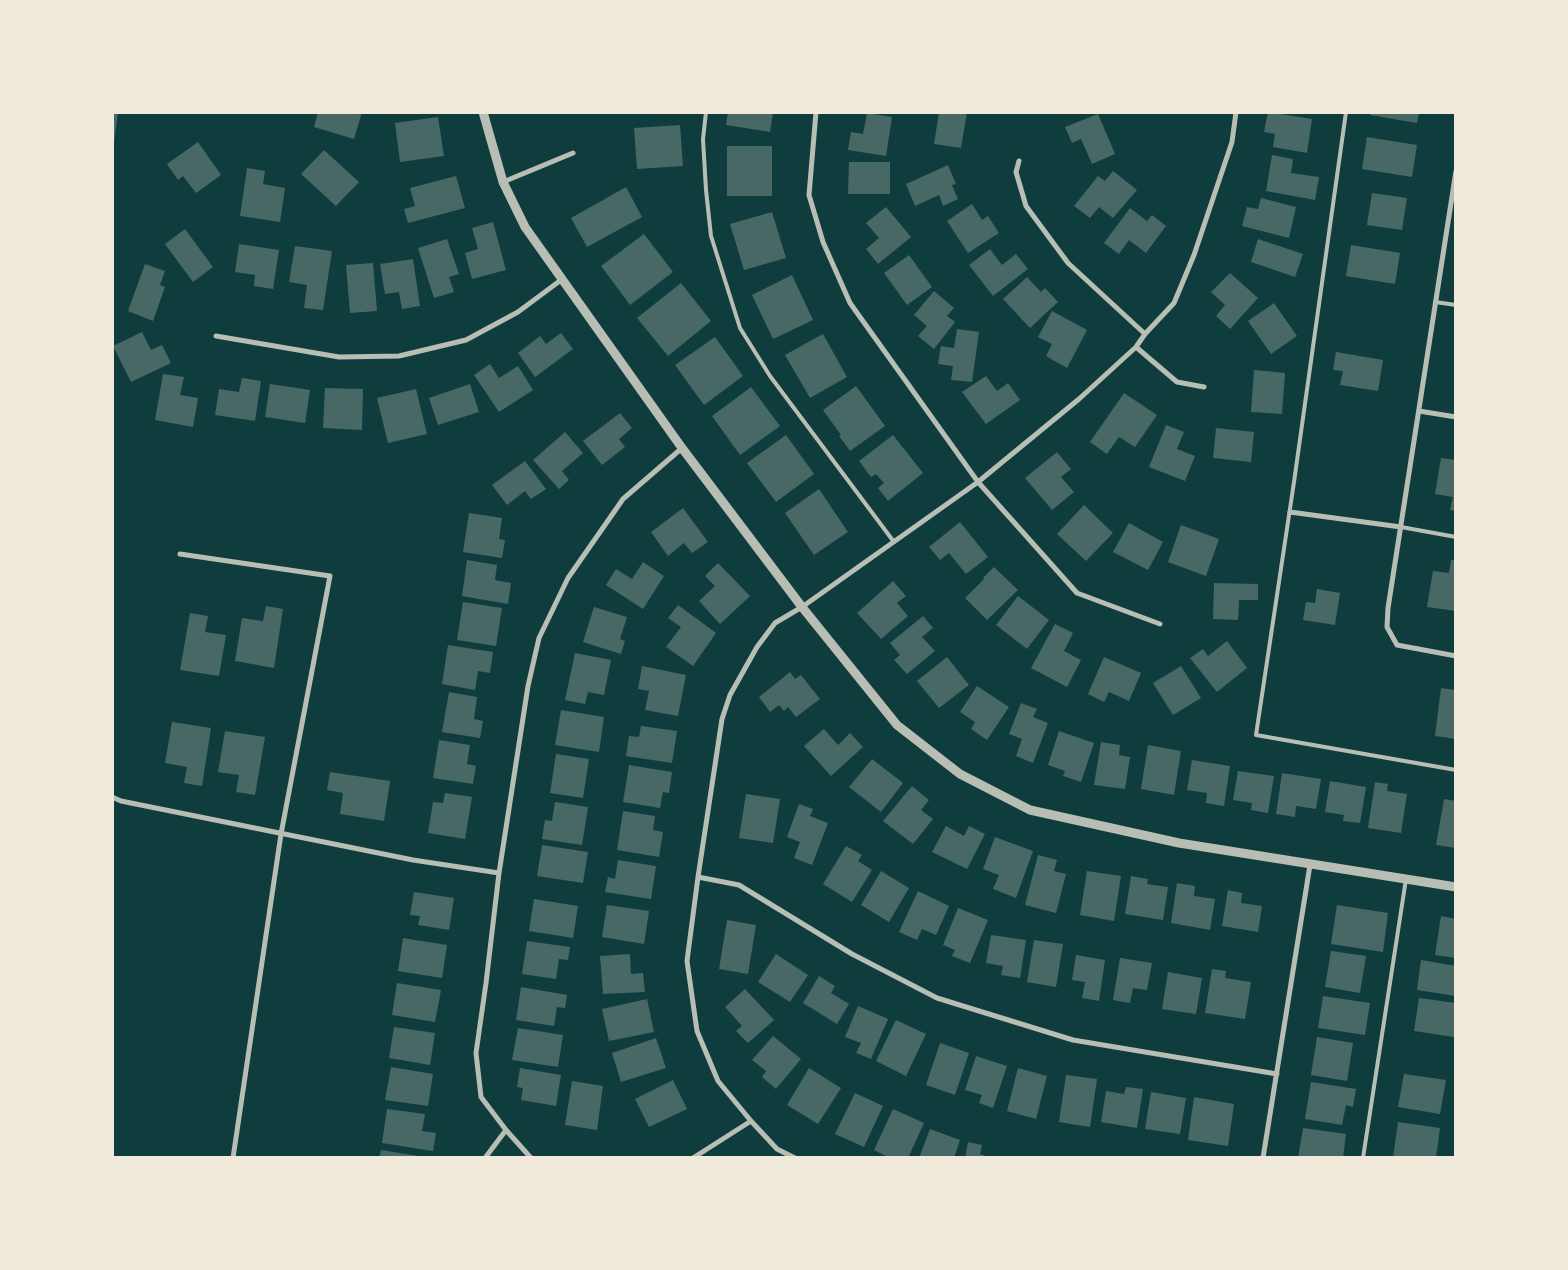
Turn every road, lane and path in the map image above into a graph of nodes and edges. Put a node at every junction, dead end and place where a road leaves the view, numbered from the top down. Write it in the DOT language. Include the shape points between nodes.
graph roads {
  1 [pos="483,112"];
  2 [pos="706,112"];
  3 [pos="816,112"];
  4 [pos="1236,112"];
  5 [pos="1346,112"];
  6 [pos="573,153"];
  7 [pos="1019,161"];
  8 [pos="1456,171"];
  9 [pos="503,182"];
  10 [pos="1454,195"];
  11 [pos="561,280"];
  12 [pos="1435,302"];
  13 [pos="1456,305"];
  14 [pos="1145,334"];
  15 [pos="216,336"];
  16 [pos="1136,347"];
  17 [pos="1204,387"];
  18 [pos="1419,411"];
  19 [pos="1456,417"];
  20 [pos="682,448"];
  21 [pos="978,482"];
  22 [pos="1290,512"];
  23 [pos="1401,527"];
  24 [pos="1456,537"];
  25 [pos="894,542"];
  26 [pos="180,554"];
  27 [pos="802,607"];
  28 [pos="1160,624"];
  29 [pos="1456,656"];
  30 [pos="1456,770"];
  31 [pos="112,797"];
  32 [pos="282,834"];
  33 [pos="1310,865"];
  34 [pos="499,873"];
  35 [pos="698,877"];
  36 [pos="1406,879"];
  37 [pos="1456,888"];
  38 [pos="1277,1074"];
  39 [pos="751,1121"];
  40 [pos="506,1130"];
  41 [pos="234,1158"];
  42 [pos="484,1158"];
  43 [pos="530,1158"];
  44 [pos="693,1158"];
  45 [pos="795,1158"];
  46 [pos="1263,1158"];
  47 [pos="1363,1158"];
  1 -- 9 [label="street"];
  2 -- 25 [label="lane" via="703,138 711,236 740,328 770,376"];
  3 -- 21 [label="street" via="809,195 823,242 850,303"];
  4 -- 14 [label="street" via="1232,142 1194,255 1174,303"];
  5 -- 22 [label="lane"];
  6 -- 9 [label="street"];
  7 -- 14 [label="street" via="1016,172 1031,213 1068,263"];
  8 -- 10 [label="street"];
  9 -- 11 [label="street" via="525,227"];
  10 -- 12 [label="street"];
  11 -- 15 [label="street" via="518,312 466,340 399,356 339,357"];
  11 -- 20 [label="street"];
  12 -- 13 [label="lane"];
  12 -- 18 [label="street"];
  14 -- 16 [label="street"];
  16 -- 17 [label="street" via="1177,382"];
  16 -- 21 [label="street" via="1079,399"];
  18 -- 19 [label="street"];
  18 -- 23 [label="street"];
  20 -- 27 [label="street"];
  20 -- 34 [label="street" via="623,499 568,578 539,638 528,686"];
  21 -- 25 [label="street"];
  21 -- 28 [label="street" via="1077,593"];
  22 -- 23 [label="street"];
  22 -- 30 [label="lane" via="1256,735"];
  23 -- 24 [label="lane"];
  23 -- 29 [label="street" via="1387,627 1397,645"];
  25 -- 27 [label="street"];
  26 -- 32 [label="street" via="330,576"];
  27 -- 33 [label="street" via="897,725 960,774 1030,810 1179,843"];
  27 -- 35 [label="street" via="775,623 757,647 730,695 722,718"];
  31 -- 32 [label="street" via="121,802"];
  32 -- 34 [label="street" via="412,860"];
  32 -- 41 [label="street"];
  33 -- 36 [label="street"];
  33 -- 38 [label="street"];
  34 -- 40 [label="street" via="476,1053 482,1096"];
  35 -- 38 [label="street" via="739,884 852,954 936,998 1073,1040"];
  35 -- 39 [label="street" via="687,961 697,1031 718,1081"];
  36 -- 37 [label="street"];
  36 -- 47 [label="lane"];
  38 -- 46 [label="street"];
  39 -- 44 [label="street"];
  39 -- 45 [label="street" via="777,1149"];
  40 -- 42 [label="street"];
  40 -- 43 [label="street"];
}
